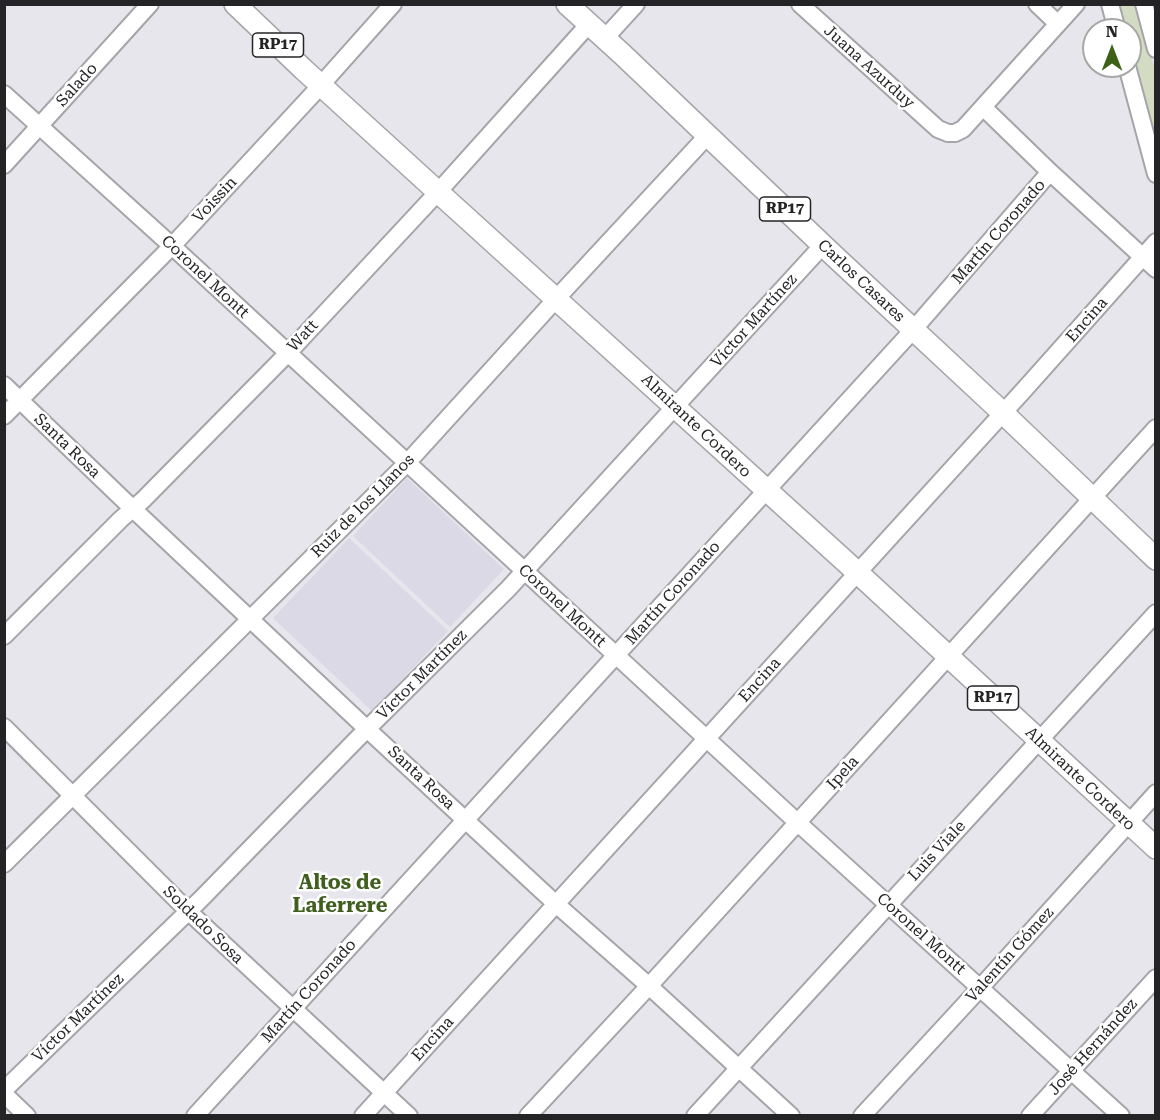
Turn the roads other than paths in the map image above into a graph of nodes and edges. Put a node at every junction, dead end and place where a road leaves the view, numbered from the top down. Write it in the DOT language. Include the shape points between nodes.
graph roads {
  1 [pos="150,4"];
  2 [pos="235,4"];
  3 [pos="393,4"];
  4 [pos="567,4"];
  5 [pos="636,4"];
  6 [pos="800,4"];
  7 [pos="1037,4"];
  8 [pos="1076,4"];
  9 [pos="1144,4"];
  10 [pos="589,24"];
  11 [pos="1058,24"];
  12 [pos="605,38"];
  13 [pos="1155,49"];
  14 [pos="1130,78"];
  15 [pos="321,84"];
  16 [pos="4,94"];
  17 [pos="983,107"];
  18 [pos="40,127"];
  19 [pos="708,135"];
  20 [pos="4,165"];
  21 [pos="1050,172"];
  22 [pos="1155,174"];
  23 [pos="438,192"];
  24 [pos="1155,242"];
  25 [pos="823,245"];
  26 [pos="172,246"];
  27 [pos="1142,257"];
  28 [pos="1155,269"];
  29 [pos="556,298"];
  30 [pos="913,330"];
  31 [pos="288,353"];
  32 [pos="4,386"];
  33 [pos="20,400"];
  34 [pos="676,407"];
  35 [pos="1003,413"];
  36 [pos="4,416"];
  37 [pos="1155,428"];
  38 [pos="407,463"];
  39 [pos="766,490"];
  40 [pos="1093,498"];
  41 [pos="132,508"];
  42 [pos="1155,558"];
  43 [pos="525,572"];
  44 [pos="858,573"];
  45 [pos="1155,613"];
  46 [pos="251,619"];
  47 [pos="4,636"];
  48 [pos="616,656"];
  49 [pos="948,657"];
  50 [pos="4,727"];
  51 [pos="368,729"];
  52 [pos="706,739"];
  53 [pos="1039,741"];
  54 [pos="1155,793"];
  55 [pos="72,796"];
  56 [pos="465,819"];
  57 [pos="797,822"];
  58 [pos="1128,824"];
  59 [pos="1155,848"];
  60 [pos="4,864"];
  61 [pos="556,904"];
  62 [pos="888,905"];
  63 [pos="188,911"];
  64 [pos="1155,978"];
  65 [pos="649,986"];
  66 [pos="981,987"];
  67 [pos="293,1009"];
  68 [pos="739,1068"];
  69 [pos="1071,1070"];
  70 [pos="4,1092"];
  71 [pos="384,1093"];
  72 [pos="27,1116"];
  73 [pos="195,1116"];
  74 [pos="363,1116"];
  75 [pos="409,1116"];
  76 [pos="528,1116"];
  77 [pos="695,1116"];
  78 [pos="791,1116"];
  79 [pos="862,1116"];
  80 [pos="1030,1116"];
  81 [pos="1122,1116"];
  1 -- 18 [label="street, Salado"];
  2 -- 15 [label="main road, Almirante Cordero / RP17"];
  3 -- 15 [label="street, Voissin"];
  4 -- 10 [label="main road, Carlos Casares / RP17"];
  5 -- 12 [label="street"];
  6 -- 17 [label="street, Juana Azurduy" via="938,129 956,133"];
  7 -- 11 [label="street"];
  8 -- 11 [label="street"];
  9 -- 13 [label="street"];
  10 -- 12 [label="main road, Carlos Casares / RP17"];
  10 -- 23 [label="street, Watt"];
  11 -- 17 [label="street"];
  12 -- 19 [label="main road, Carlos Casares / RP17"];
  14 -- 22 [label="street"];
  15 -- 23 [label="main road, Almirante Cordero / RP17"];
  15 -- 26 [label="street, Voissin"];
  16 -- 18 [label="street, Coronel Montt"];
  17 -- 21 [label="street"];
  18 -- 20 [label="street, Salado"];
  18 -- 26 [label="street, Coronel Montt"];
  19 -- 25 [label="main road, Carlos Casares / RP17"];
  19 -- 29 [label="street, Ruiz de los Llanos"];
  21 -- 27 [label="street"];
  21 -- 30 [label="street, Martín Coronado"];
  23 -- 29 [label="main road, Almirante Cordero / RP17"];
  23 -- 31 [label="street, Watt"];
  24 -- 27 [label="street, Encina"];
  25 -- 30 [label="main road, Carlos Casares / RP17"];
  25 -- 34 [label="street, Víctor Martínez"];
  26 -- 31 [label="street, Coronel Montt"];
  26 -- 33 [label="street, Voissin"];
  27 -- 28 [label="street"];
  27 -- 35 [label="street, Encina"];
  29 -- 34 [label="main road, Almirante Cordero / RP17"];
  29 -- 38 [label="street, Ruiz de los Llanos"];
  30 -- 35 [label="main road, Carlos Casares / RP17"];
  30 -- 39 [label="street, Martín Coronado"];
  31 -- 38 [label="street, Coronel Montt"];
  31 -- 41 [label="street, Watt"];
  32 -- 33 [label="street, Santa Rosa"];
  33 -- 36 [label="street, Voissin"];
  33 -- 41 [label="street, Santa Rosa"];
  34 -- 39 [label="main road, Almirante Cordero / RP17"];
  34 -- 43 [label="street, Víctor Martínez"];
  35 -- 40 [label="main road, Carlos Casares / RP17"];
  35 -- 44 [label="street, Encina"];
  37 -- 40 [label="street, Ipela"];
  38 -- 43 [label="street, Coronel Montt"];
  38 -- 46 [label="street, Ruiz de los Llanos"];
  39 -- 44 [label="main road, Almirante Cordero / RP17"];
  39 -- 48 [label="street, Martín Coronado"];
  40 -- 42 [label="main road, Carlos Casares / RP17"];
  40 -- 49 [label="street, Ipela"];
  41 -- 46 [label="street, Santa Rosa"];
  41 -- 47 [label="street, Watt"];
  43 -- 48 [label="street, Coronel Montt"];
  43 -- 51 [label="street, Víctor Martínez"];
  44 -- 49 [label="main road, Almirante Cordero / RP17"];
  44 -- 52 [label="street, Encina"];
  45 -- 53 [label="street, Luis Viale"];
  46 -- 51 [label="street, Santa Rosa"];
  46 -- 55 [label="street, Ruiz de los Llanos"];
  48 -- 52 [label="street, Coronel Montt"];
  48 -- 56 [label="street, Martín Coronado"];
  49 -- 53 [label="main road, Almirante Cordero / RP17"];
  49 -- 57 [label="street, Ipela"];
  50 -- 55 [label="street, Soldado Sosa"];
  51 -- 56 [label="street, Santa Rosa"];
  51 -- 63 [label="street, Víctor Martínez"];
  52 -- 57 [label="street, Coronel Montt"];
  52 -- 61 [label="street, Encina"];
  53 -- 58 [label="main road, Almirante Cordero / RP17"];
  53 -- 62 [label="street, Luis Viale"];
  54 -- 58 [label="street, Valentín Gómez"];
  55 -- 60 [label="street, Ruiz de los Llanos"];
  55 -- 63 [label="street, Soldado Sosa"];
  56 -- 61 [label="street, Santa Rosa"];
  56 -- 67 [label="street, Martín Coronado"];
  57 -- 62 [label="street, Coronel Montt"];
  57 -- 65 [label="street, Ipela"];
  58 -- 59 [label="main road, Almirante Cordero / RP17"];
  58 -- 66 [label="street, Valentín Gómez"];
  61 -- 65 [label="street, Santa Rosa"];
  61 -- 71 [label="street, Encina"];
  62 -- 66 [label="street, Coronel Montt"];
  62 -- 68 [label="street, Luis Viale"];
  63 -- 67 [label="street, Soldado Sosa"];
  63 -- 70 [label="street, Víctor Martínez"];
  64 -- 69 [label="street, José Hernández"];
  65 -- 68 [label="street, Santa Rosa"];
  65 -- 76 [label="street, Ipela"];
  66 -- 69 [label="street, Coronel Montt"];
  66 -- 79 [label="street, Valentín Gómez"];
  67 -- 71 [label="street, Soldado Sosa"];
  67 -- 73 [label="street, Martín Coronado"];
  68 -- 77 [label="street, Luis Viale"];
  68 -- 78 [label="street, Santa Rosa"];
  69 -- 80 [label="street, José Hernández"];
  69 -- 81 [label="street, Coronel Montt"];
  70 -- 72 [label="street"];
  71 -- 74 [label="street, Encina"];
  71 -- 75 [label="street, Soldado Sosa"];
}
